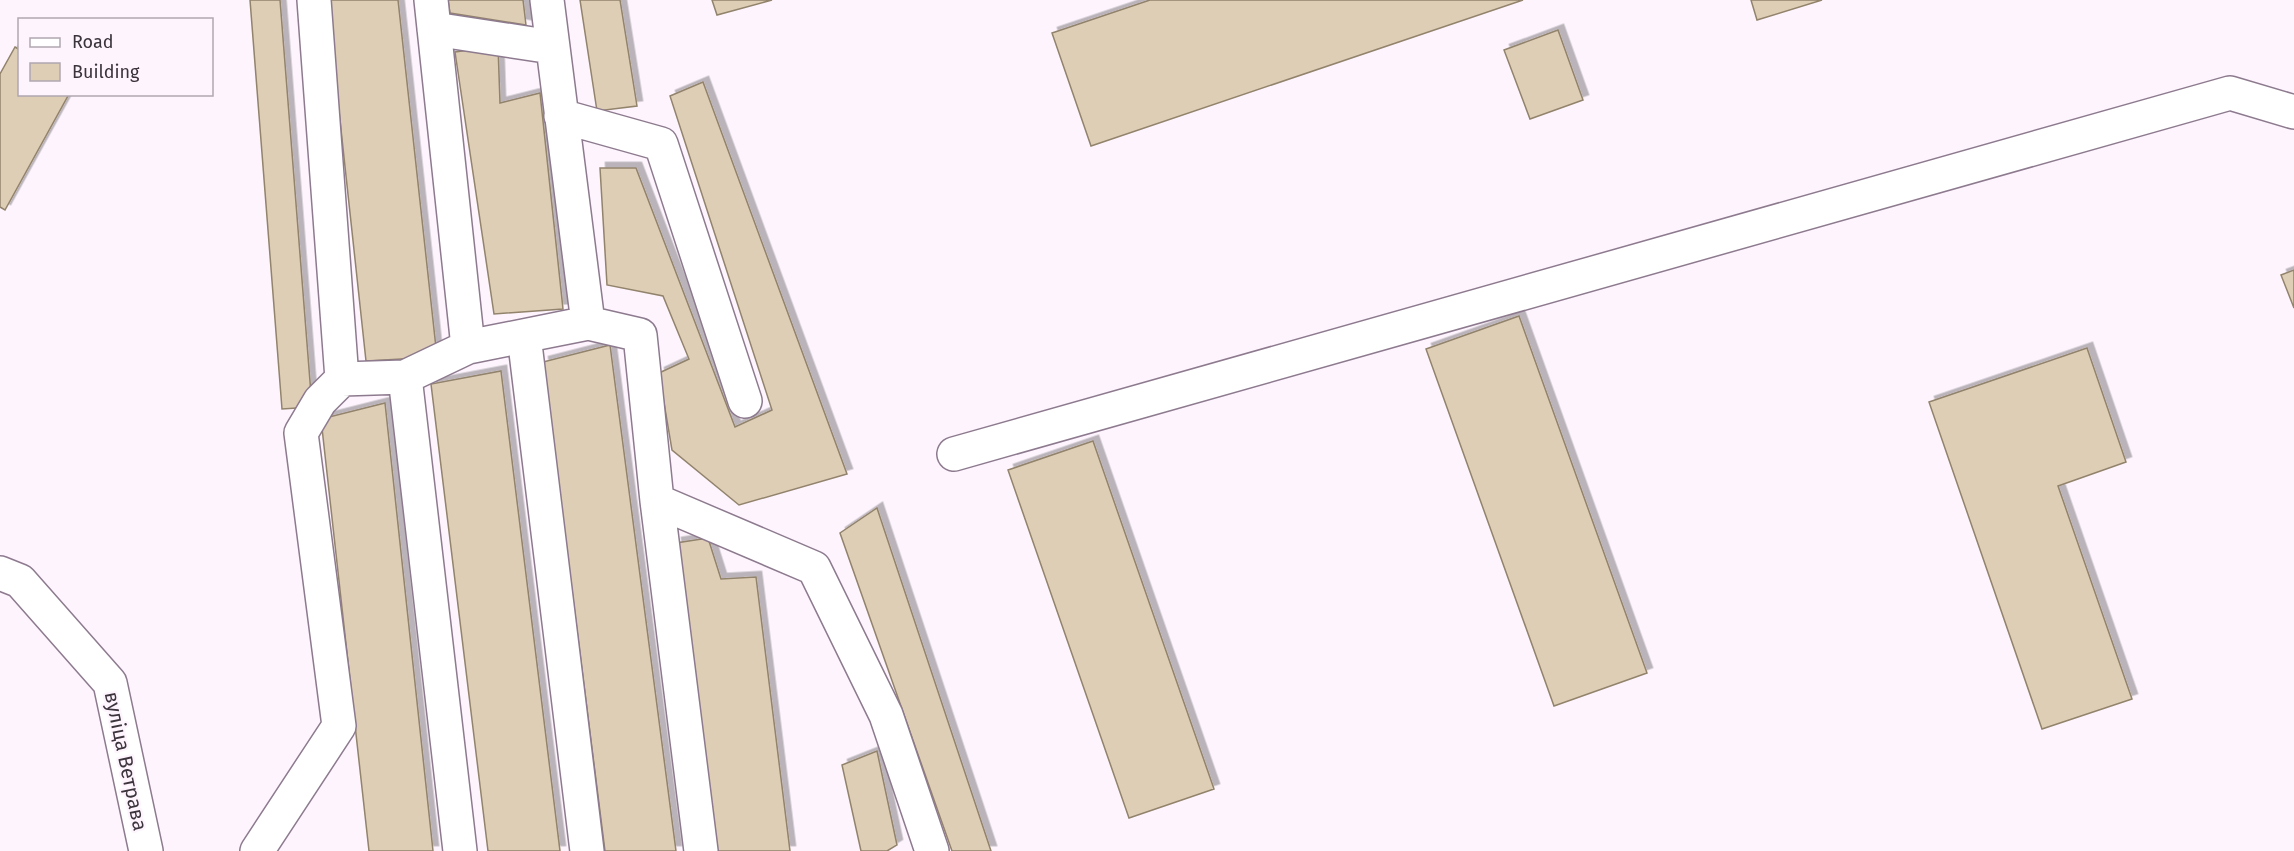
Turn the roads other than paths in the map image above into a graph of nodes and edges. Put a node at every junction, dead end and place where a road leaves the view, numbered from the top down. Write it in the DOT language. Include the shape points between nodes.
graph roads {
  1 [pos="314,0"];
  2 [pos="547,0"];
  3 [pos="433,14"];
  4 [pos="552,47"];
  5 [pos="2294,112"];
  6 [pos="561,116"];
  7 [pos="588,323"];
  8 [pos="524,336"];
  9 [pos="468,347"];
  10 [pos="405,377"];
  11 [pos="342,379"];
  12 [pos="745,401"];
  13 [pos="954,454"];
  14 [pos="657,501"];
  15 [pos="0,573"];
  16 [pos="146,851"];
  17 [pos="257,851"];
  18 [pos="460,851"];
  19 [pos="588,851"];
  20 [pos="701,851"];
  21 [pos="932,851"];
  1 -- 11 [label="street"];
  2 -- 4 [label="street"];
  3 -- 4 [label="street"];
  3 -- 9 [label="street"];
  4 -- 6 [label="street"];
  5 -- 13 [label="street" via="2230,93"];
  6 -- 7 [label="street"];
  6 -- 12 [label="street" via="661,144"];
  7 -- 8 [label="street"];
  7 -- 14 [label="street" via="640,335"];
  8 -- 9 [label="street"];
  8 -- 19 [label="street"];
  9 -- 10 [label="street"];
  10 -- 11 [label="street"];
  10 -- 18 [label="street"];
  11 -- 17 [label="street" via="320,401 301,433 339,726"];
  14 -- 20 [label="street"];
  14 -- 21 [label="street" via="814,568 886,715"];
  15 -- 16 [label="street, вуліца Ветрава" via="20,581 110,683"];
}
